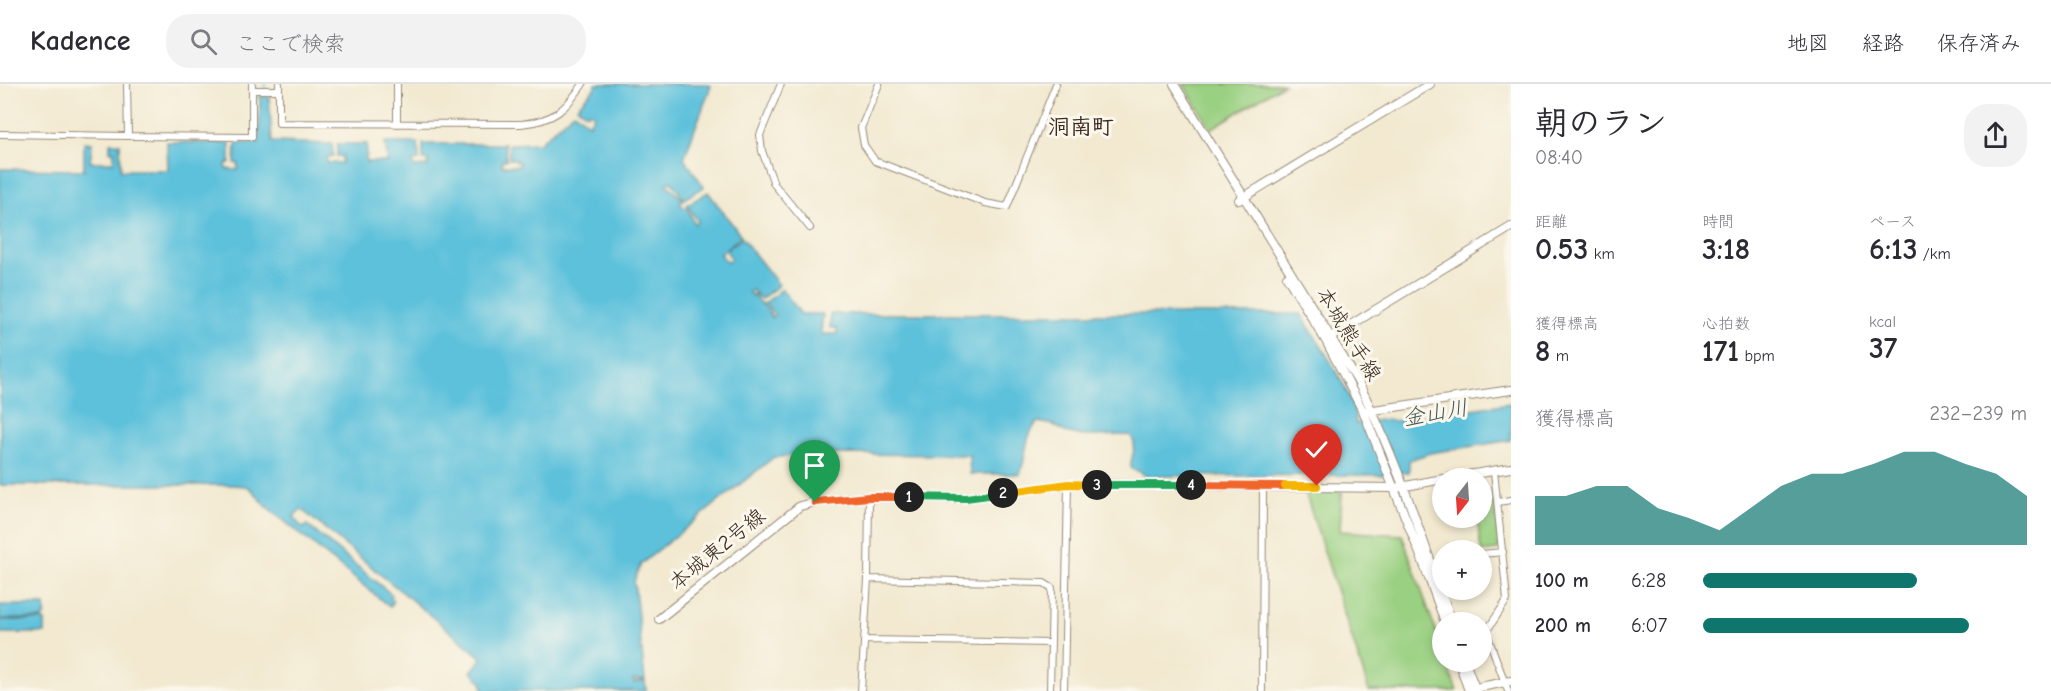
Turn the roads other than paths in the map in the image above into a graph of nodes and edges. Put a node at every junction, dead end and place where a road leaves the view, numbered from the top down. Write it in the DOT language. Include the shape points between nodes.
graph roads {
  1 [pos="127,84"];
  2 [pos="397,84"];
  3 [pos="583,84"];
  4 [pos="781,84"];
  5 [pos="879,84"];
  6 [pos="1056,84"];
  7 [pos="1168,84"];
  8 [pos="1174,84"];
  9 [pos="1430,84"];
  10 [pos="252,87"];
  11 [pos="279,87"];
  12 [pos="397,124"];
  13 [pos="0,134"];
  14 [pos="128,136"];
  15 [pos="1242,199"];
  16 [pos="1511,227"];
  17 [pos="810,228"];
  18 [pos="1331,337"];
  19 [pos="1511,390"];
  20 [pos="1369,416"];
  21 [pos="1511,468"];
  22 [pos="1494,471"];
  23 [pos="1432,482"];
  24 [pos="1068,484"];
  25 [pos="1263,485"];
  26 [pos="1399,488"];
  27 [pos="869,497"];
  28 [pos="1511,500"];
  29 [pos="1498,502"];
  30 [pos="1503,552"];
  31 [pos="1492,553"];
  32 [pos="1432,563"];
  33 [pos="1427,564"];
  34 [pos="868,579"];
  35 [pos="1508,579"];
  36 [pos="1442,612"];
  37 [pos="1448,612"];
  38 [pos="658,619"];
  39 [pos="866,640"];
  40 [pos="1051,643"];
  41 [pos="1464,672"];
  42 [pos="1468,672"];
  43 [pos="1508,682"];
  44 [pos="1472,690"];
  45 [pos="861,691"];
  46 [pos="1050,691"];
  47 [pos="1064,691"];
  48 [pos="1262,691"];
  49 [pos="1508,691"];
  1 -- 14 [label="street"];
  2 -- 12 [label="street"];
  3 -- 12 [label="street" via="565,109 535,123"];
  4 -- 17 [label="street" via="760,135 762,151 774,184"];
  5 -- 6 [label="street" via="861,128 864,145 875,161 985,203 1007,207"];
  7 -- 15 [label="main road, 本城熊手線"];
  8 -- 15 [label="main road, 本城熊手線"];
  9 -- 15 [label="street"];
  10 -- 11 [label="street"];
  10 -- 14 [label="street" via="252,137"];
  11 -- 12 [label="street" via="279,123"];
  13 -- 14 [label="street"];
  15 -- 18 [label="main road, 本城熊手線"];
  15 -- 20 [label="main road, 本城熊手線"];
  16 -- 18 [label="street"];
  18 -- 20 [label="main road, 本城熊手線"];
  19 -- 20 [label="street"];
  20 -- 26 [label="main road, 本城熊手線"];
  21 -- 22 [label="street"];
  22 -- 29 [label="street"];
  23 -- 26 [label="street, 本城東2号線"];
  24 -- 25 [label="street, 本城東2号線"];
  24 -- 27 [label="street, 本城東2号線" via="966,498"];
  24 -- 47 [label="street"];
  25 -- 26 [label="street, 本城東2号線"];
  25 -- 48 [label="street"];
  26 -- 33 [label="main road, 本城熊手線" via="1422,533"];
  27 -- 34 [label="street"];
  27 -- 38 [label="street, 本城東2号線" via="800,506"];
  28 -- 29 [label="street"];
  29 -- 30 [label="street"];
  30 -- 31 [label="street"];
  30 -- 35 [label="street"];
  32 -- 33 [label="street"];
  33 -- 36 [label="main road, 本城熊手線"];
  33 -- 37 [label="main road, 本城熊手線"];
  34 -- 39 [label="street"];
  34 -- 40 [label="street" via="1044,584 1053,588"];
  35 -- 43 [label="street" via="1507,600 1488,629"];
  39 -- 40 [label="street"];
  39 -- 45 [label="street"];
  40 -- 46 [label="street"];
  41 -- 44 [label="main road"];
  42 -- 44 [label="main road"];
  43 -- 44 [label="street"];
  43 -- 49 [label="street"];
}
